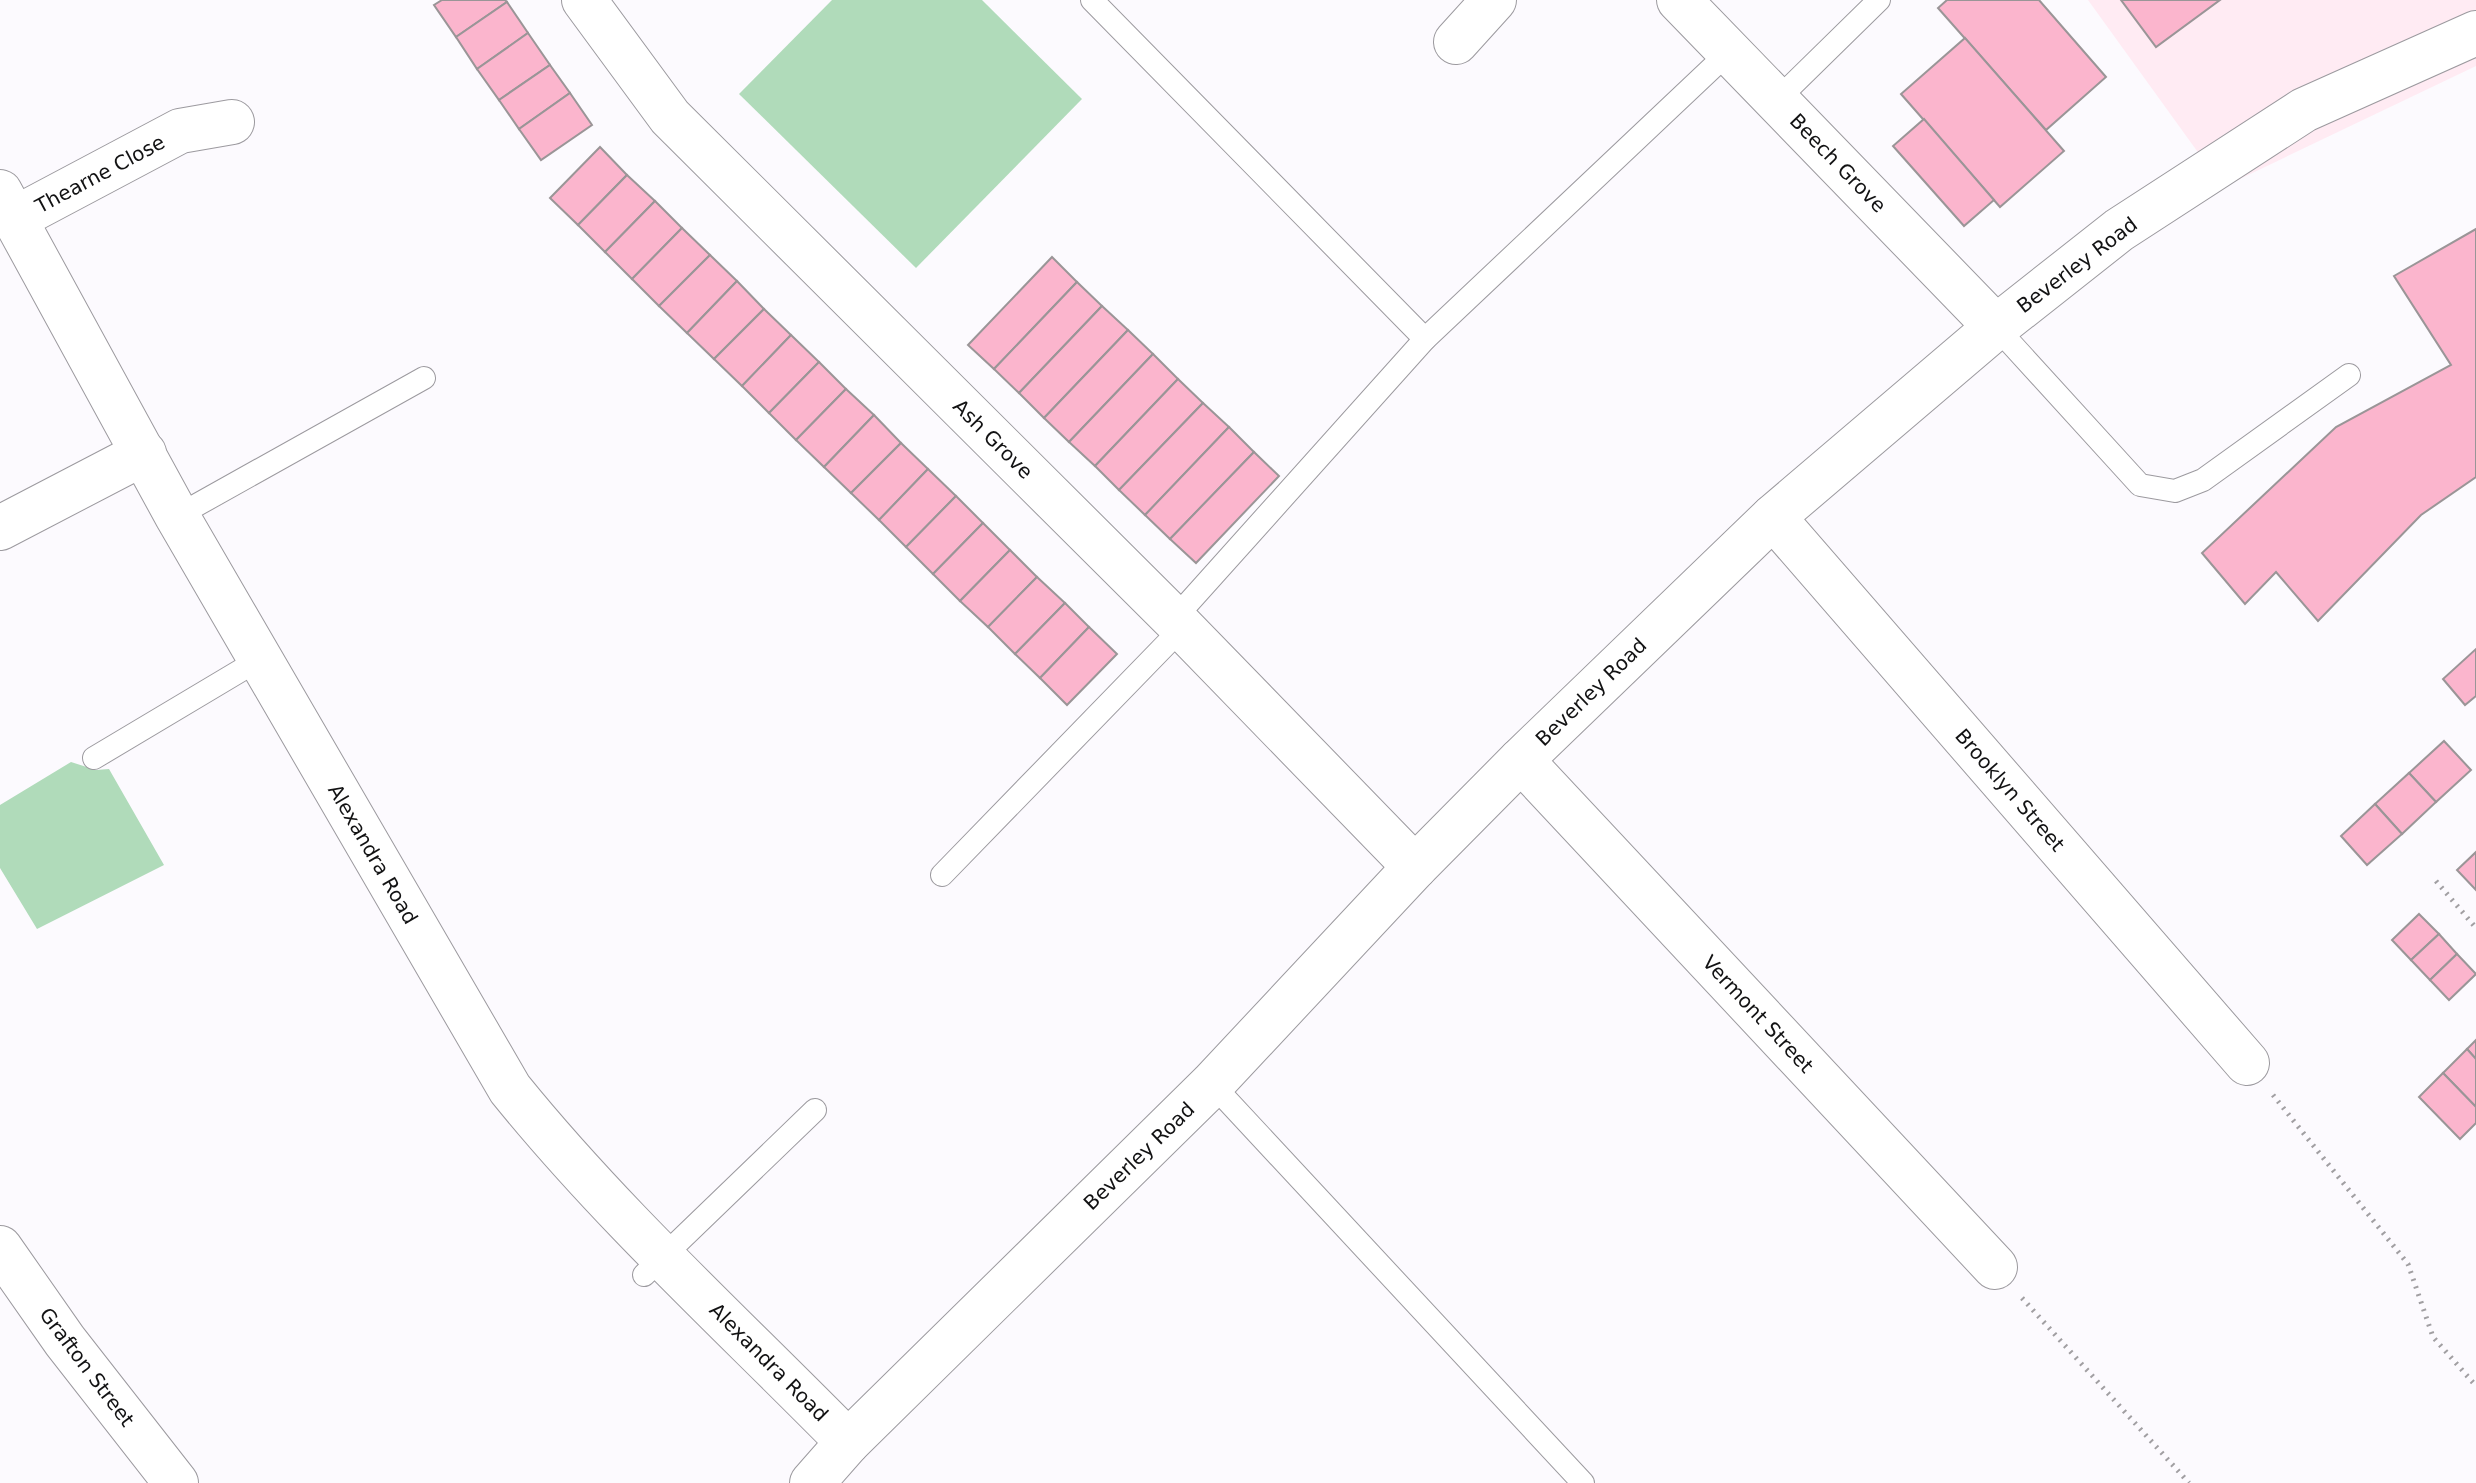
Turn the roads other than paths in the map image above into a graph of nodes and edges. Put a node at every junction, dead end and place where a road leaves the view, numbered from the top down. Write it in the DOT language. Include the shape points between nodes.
graph roads {
  1 [pos="584,0"];
  2 [pos="1092,0"];
  3 [pos="1494,0"];
  4 [pos="1679,0"];
  5 [pos="1879,0"];
  6 [pos="2476,33"];
  7 [pos="1456,42"];
  8 [pos="1730,51"];
  9 [pos="1777,100"];
  10 [pos="232,122"];
  11 [pos="8,205"];
  12 [pos="1996,327"];
  13 [pos="1425,339"];
  14 [pos="2349,375"];
  15 [pos="424,378"];
  16 [pos="144,453"];
  17 [pos="177,516"];
  18 [pos="1773,517"];
  19 [pos="2,523"];
  20 [pos="1178,623"];
  21 [pos="260,659"];
  22 [pos="94,758"];
  23 [pos="1521,760"];
  24 [pos="1415,867"];
  25 [pos="942,875"];
  26 [pos="2247,1063"];
  27 [pos="1212,1084"];
  28 [pos="815,1110"];
  29 [pos="0,1248"];
  30 [pos="654,1266"];
  31 [pos="1995,1267"];
  32 [pos="848,1442"];
  33 [pos="176,1483"];
  34 [pos="812,1483"];
  35 [pos="1583,1483"];
  1 -- 20 [label="street, Ash Grove" via="670,117"];
  2 -- 13 [label="lane"];
  3 -- 7 [label="street"];
  4 -- 8 [label="street, Beech Grove"];
  5 -- 9 [label="lane"];
  6 -- 12 [label="street, Beverley Road" via="2304,110 2119,230"];
  8 -- 9 [label="street, Beech Grove"];
  8 -- 13 [label="lane"];
  9 -- 12 [label="street, Beech Grove"];
  10 -- 11 [label="street, Thearne Close" via="180,131"];
  11 -- 16 [label="street, Alexandra Road"];
  12 -- 14 [label="lane" via="2140,485 2175,491 2203,480"];
  12 -- 18 [label="street, Beverley Road"];
  13 -- 20 [label="lane"];
  15 -- 17 [label="lane"];
  16 -- 17 [label="street, Alexandra Road"];
  16 -- 19 [label="street"];
  17 -- 21 [label="street, Alexandra Road"];
  18 -- 23 [label="street, Beverley Road"];
  18 -- 26 [label="street, Brooklyn Street"];
  20 -- 24 [label="street, Ash Grove"];
  20 -- 25 [label="lane"];
  21 -- 22 [label="lane"];
  21 -- 30 [label="street, Alexandra Road" via="510,1089"];
  23 -- 24 [label="street, Beverley Road"];
  23 -- 31 [label="street, Vermont Street"];
  24 -- 27 [label="street, Beverley Road"];
  27 -- 32 [label="street, Beverley Road"];
  27 -- 35 [label="lane"];
  28 -- 30 [label="lane"];
  29 -- 33 [label="street, Grafton Street"];
  30 -- 32 [label="street, Alexandra Road"];
  32 -- 34 [label="street, Beverley Road"];
}
